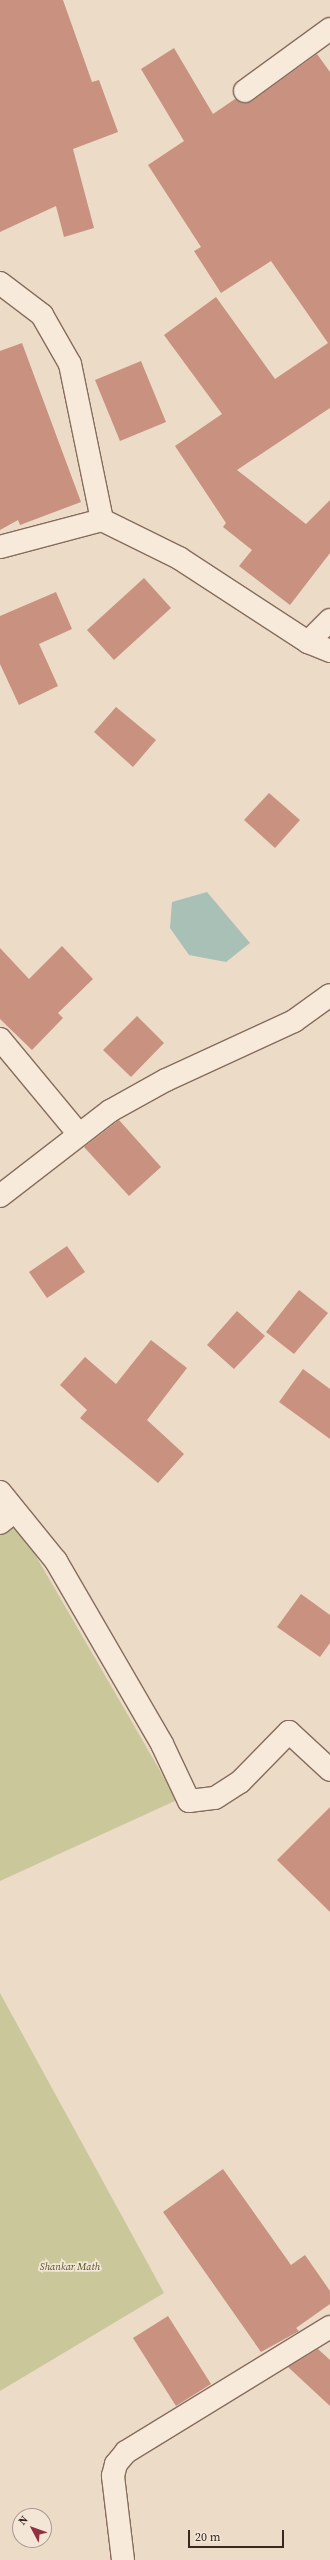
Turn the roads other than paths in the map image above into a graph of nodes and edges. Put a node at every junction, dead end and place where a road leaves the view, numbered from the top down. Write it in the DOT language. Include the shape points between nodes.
graph roads {
  1 [pos="330,29"];
  2 [pos="245,91"];
  3 [pos="0,283"];
  4 [pos="102,520"];
  5 [pos="0,547"];
  6 [pos="330,620"];
  7 [pos="308,642"];
  8 [pos="330,651"];
  9 [pos="330,995"];
  10 [pos="0,1039"];
  11 [pos="78,1134"];
  12 [pos="0,1196"];
  13 [pos="0,1492"];
  14 [pos="8,1517"];
  15 [pos="330,1770"];
  16 [pos="330,2327"];
  17 [pos="123,2560"];
  1 -- 2 [label="street"];
  3 -- 4 [label="street" via="42,316 70,364"];
  4 -- 5 [label="street"];
  4 -- 7 [label="street" via="178,558"];
  6 -- 7 [label="street"];
  7 -- 8 [label="street"];
  9 -- 11 [label="street" via="294,1021 237,1050 166,1080 110,1111"];
  10 -- 11 [label="street"];
  11 -- 12 [label="street"];
  13 -- 14 [label="street"];
  14 -- 15 [label="street" via="56,1561 162,1744 189,1801 215,1798 240,1782 289,1732"];
  16 -- 17 [label="street" via="126,2452 116,2464 113,2476"];
}
